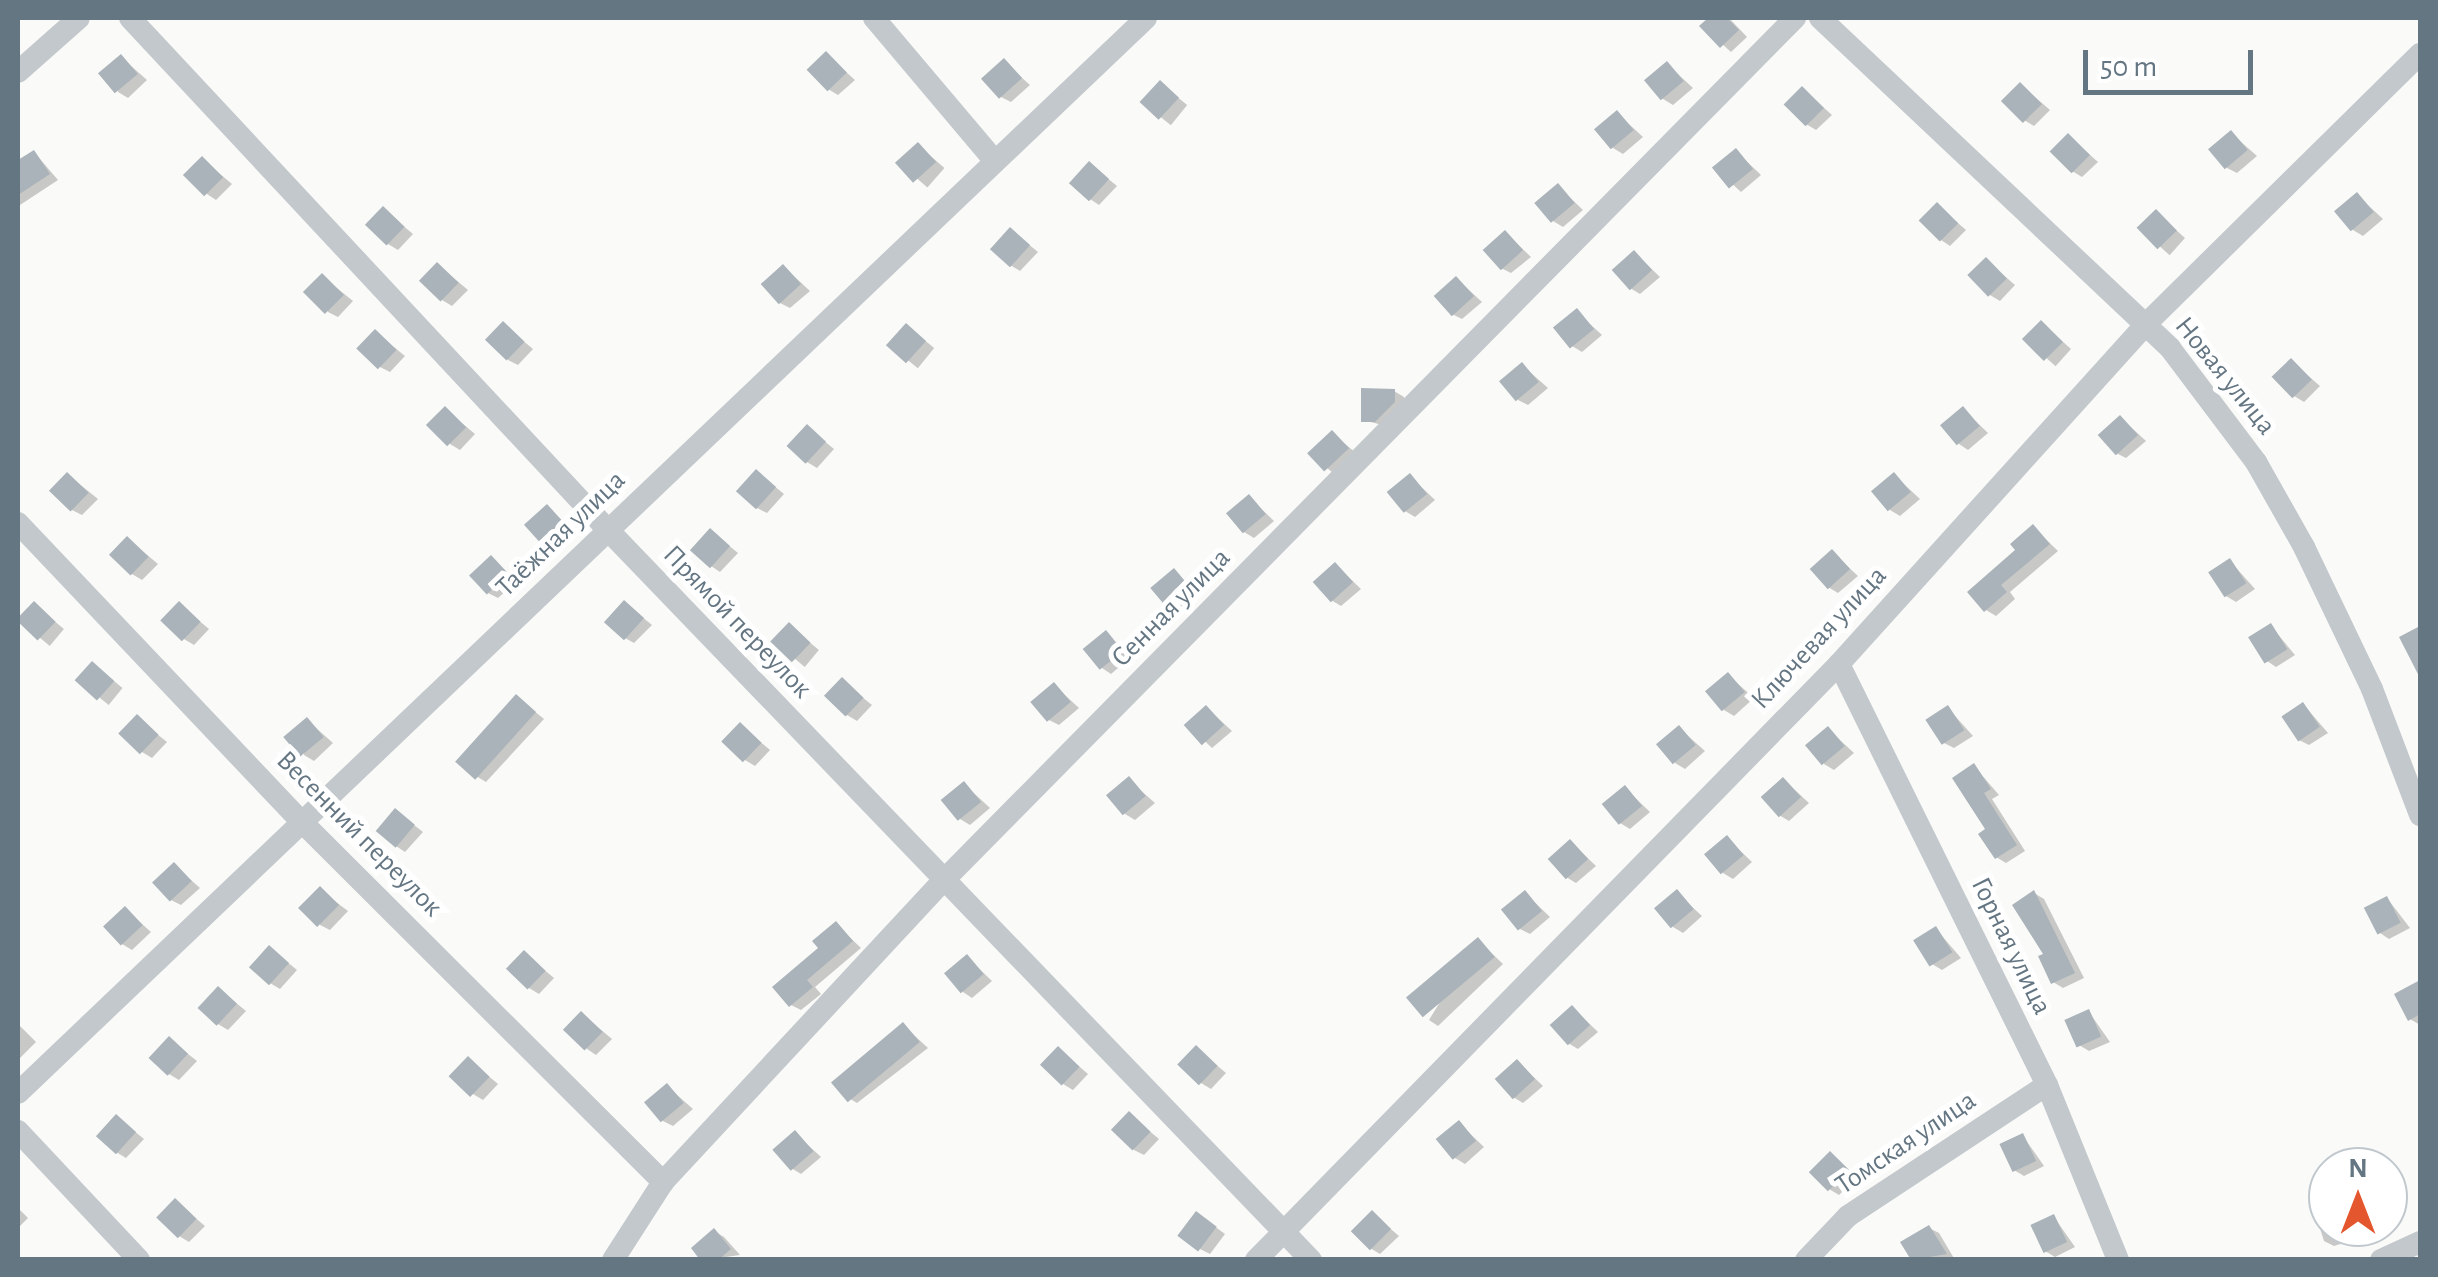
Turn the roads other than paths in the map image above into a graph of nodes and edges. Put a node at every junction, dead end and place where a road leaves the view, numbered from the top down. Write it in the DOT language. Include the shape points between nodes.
graph roads {
  1 [pos="79,18"];
  2 [pos="130,18"];
  3 [pos="874,18"];
  4 [pos="1146,18"];
  5 [pos="1795,18"];
  6 [pos="1820,18"];
  7 [pos="2420,54"];
  8 [pos="18,72"];
  9 [pos="995,161"];
  10 [pos="2146,325"];
  11 [pos="18,523"];
  12 [pos="608,530"];
  13 [pos="1839,664"];
  14 [pos="2420,815"];
  15 [pos="305,825"];
  16 [pos="944,881"];
  17 [pos="2047,1085"];
  18 [pos="18,1093"];
  19 [pos="18,1130"];
  20 [pos="663,1182"];
  21 [pos="1283,1230"];
  22 [pos="2420,1242"];
  23 [pos="619,1252"];
  24 [pos="139,1260"];
  25 [pos="644,1260"];
  26 [pos="1256,1260"];
  27 [pos="1311,1260"];
  28 [pos="1806,1260"];
  29 [pos="2118,1260"];
  30 [pos="2381,1260"];
  1 -- 8 [label="street"];
  2 -- 12 [label="street, Прямой переулок"];
  3 -- 9 [label="street"];
  4 -- 9 [label="street, Таёжная улица"];
  5 -- 16 [label="street, Сенная улица"];
  6 -- 10 [label="street, Новая улица"];
  7 -- 10 [label="street, Ключевая улица"];
  9 -- 12 [label="street, Таёжная улица"];
  10 -- 13 [label="street, Ключевая улица"];
  10 -- 14 [label="street, Новая улица" via="2256,462 2304,547 2372,689"];
  11 -- 15 [label="street, Весенний переулок"];
  12 -- 15 [label="street, Таёжная улица"];
  12 -- 16 [label="street, Прямой переулок"];
  13 -- 17 [label="street, Горная улица"];
  13 -- 21 [label="street, Ключевая улица"];
  15 -- 18 [label="street, Таёжная улица"];
  15 -- 20 [label="street, Весенний переулок"];
  16 -- 20 [label="street, Сенная улица"];
  16 -- 21 [label="street, Прямой переулок"];
  17 -- 28 [label="street, Томская улица" via="1848,1216"];
  17 -- 29 [label="street, Горная улица"];
  19 -- 24 [label="street"];
  20 -- 23 [label="street, Сенная улица"];
  21 -- 26 [label="street, Ключевая улица"];
  21 -- 27 [label="street, Прямой переулок"];
  22 -- 30 [label="street"];
  23 -- 25 [label="street"];
}
